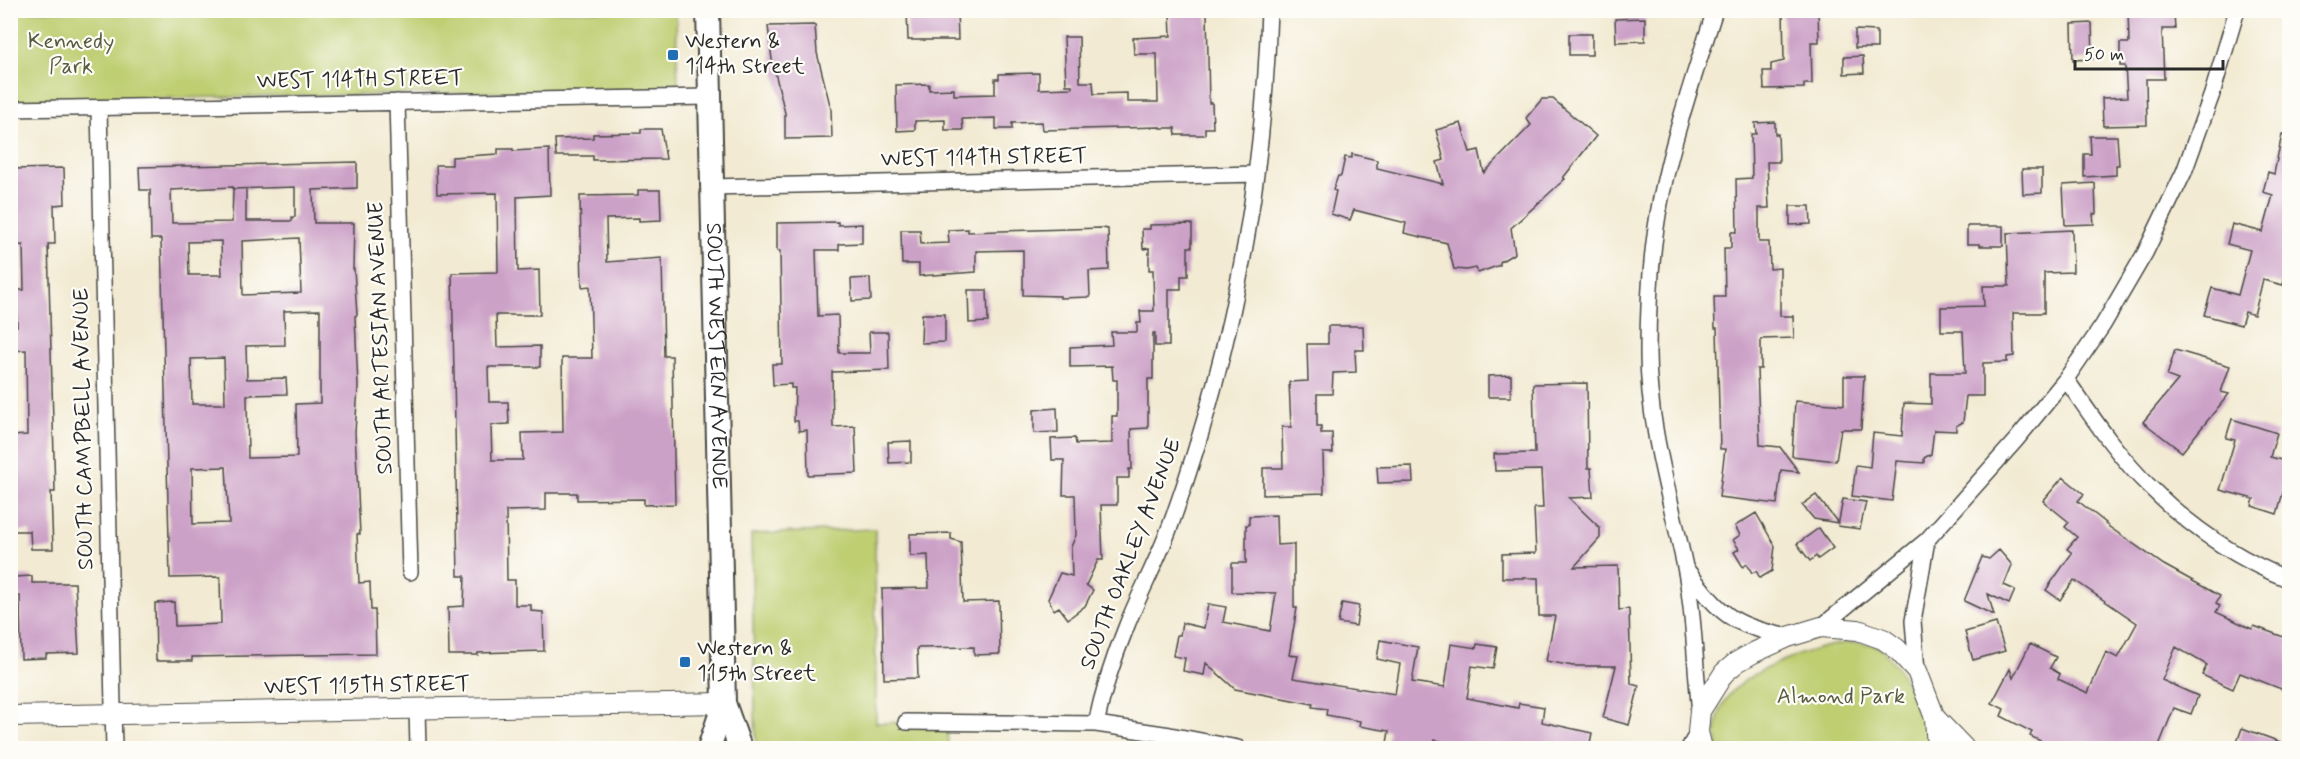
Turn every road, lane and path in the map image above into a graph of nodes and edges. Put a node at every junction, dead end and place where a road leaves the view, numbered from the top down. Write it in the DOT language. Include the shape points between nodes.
graph roads {
  1 [pos="708,10"];
  2 [pos="1269,10"];
  3 [pos="1715,10"];
  4 [pos="2237,10"];
  5 [pos="710,97"];
  6 [pos="396,102"];
  7 [pos="99,108"];
  8 [pos="10,109"];
  9 [pos="1256,174"];
  10 [pos="712,187"];
  11 [pos="2066,379"];
  12 [pos="1927,540"];
  13 [pos="1685,567"];
  14 [pos="410,572"];
  15 [pos="2289,580"];
  16 [pos="1821,627"];
  17 [pos="1788,637"];
  18 [pos="1917,671"];
  19 [pos="724,703"];
  20 [pos="417,709"];
  21 [pos="1700,711"];
  22 [pos="113,714"];
  23 [pos="10,716"];
  24 [pos="1935,718"];
  25 [pos="906,722"];
  26 [pos="1096,724"];
  27 [pos="1170,742"];
  28 [pos="1697,743"];
  29 [pos="114,748"];
  30 [pos="418,748"];
  31 [pos="710,748"];
  32 [pos="740,748"];
  33 [pos="1238,748"];
  34 [pos="1937,748"];
  35 [pos="1964,748"];
  1 -- 5 [label="main road, SOUTH WESTERN AVENUE"];
  2 -- 9 [label="street, SOUTH OAKLEY AVENUE"];
  3 -- 13 [label="street" via="1672,153 1661,200 1650,284 1648,355 1654,424"];
  4 -- 11 [label="street" via="2184,172 2145,253"];
  5 -- 6 [label="street, WEST 114TH STREET"];
  5 -- 10 [label="main road, SOUTH WESTERN AVENUE"];
  6 -- 7 [label="street, WEST 114TH STREET"];
  6 -- 14 [label="street, SOUTH ARTESIAN AVENUE"];
  7 -- 8 [label="street, WEST 114TH STREET"];
  7 -- 22 [label="street, SOUTH CAMPBELL AVENUE"];
  9 -- 10 [label="street, WEST 114TH STREET"];
  9 -- 26 [label="street, SOUTH OAKLEY AVENUE" via="1242,270 1218,376 1172,522 1104,686"];
  10 -- 19 [label="main road, SOUTH WESTERN AVENUE"];
  11 -- 12 [label="street"];
  11 -- 15 [label="street" via="2149,486 2202,533 2260,568"];
  12 -- 16 [label="street"];
  12 -- 18 [label="street" via="1913,621"];
  13 -- 17 [label="street" via="1731,619 1754,630"];
  13 -- 21 [label="street"];
  16 -- 17 [label="street"];
  16 -- 18 [label="street" via="1858,630 1883,639"];
  17 -- 21 [label="street" via="1737,662 1724,673"];
  18 -- 24 [label="street"];
  19 -- 20 [label="street, WEST 115TH STREET"];
  19 -- 31 [label="main road, SOUTH WESTERN AVENUE"];
  19 -- 32 [label="main road, SOUTH WESTERN AVENUE"];
  20 -- 22 [label="street, WEST 115TH STREET"];
  20 -- 30 [label="street"];
  21 -- 28 [label="street"];
  22 -- 23 [label="street, WEST 115TH STREET"];
  22 -- 29 [label="street, SOUTH CAMPBELL AVENUE"];
  24 -- 34 [label="street"];
  24 -- 35 [label="street"];
  25 -- 26 [label="street"];
  26 -- 27 [label="street"];
  27 -- 33 [label="street"];
}
